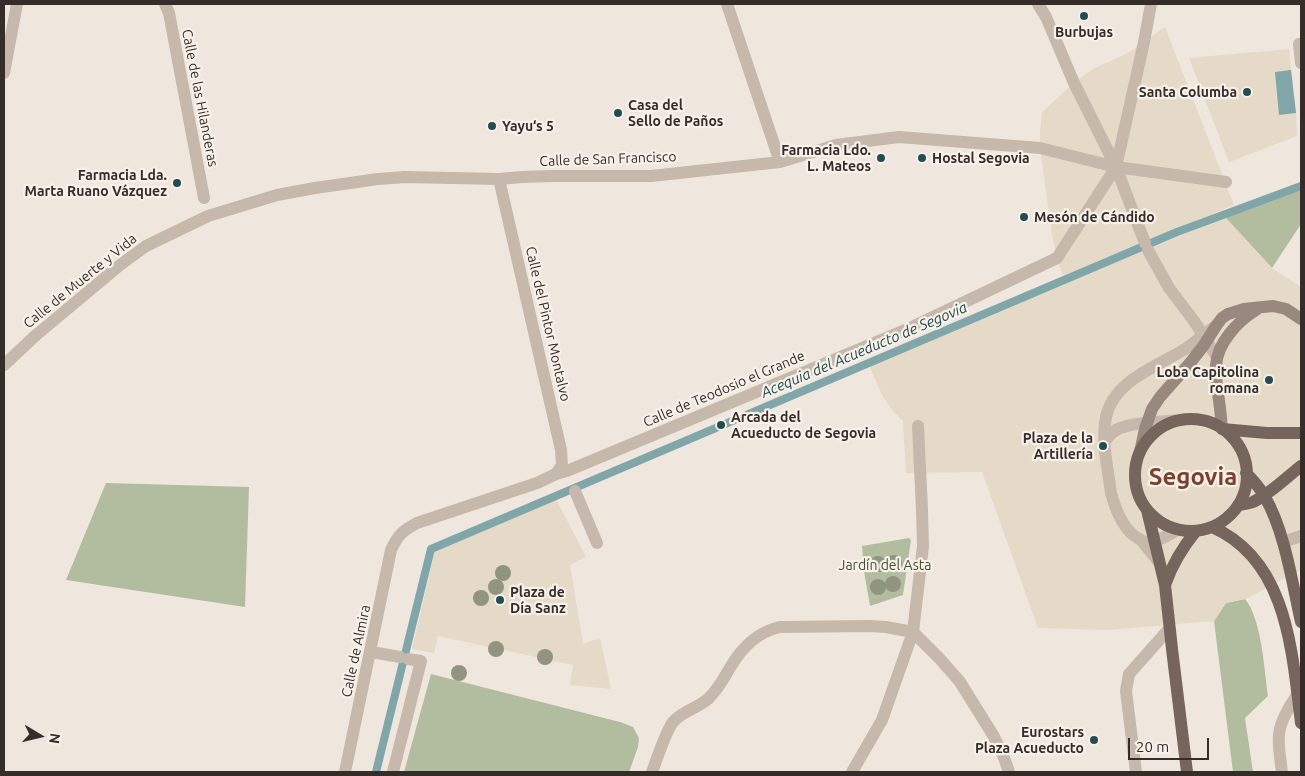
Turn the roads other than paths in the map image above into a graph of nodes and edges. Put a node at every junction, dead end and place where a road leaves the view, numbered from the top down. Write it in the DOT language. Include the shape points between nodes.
graph roads {
  1 [pos="17,4"];
  2 [pos="165,4"];
  3 [pos="727,4"];
  4 [pos="1038,4"];
  5 [pos="1047,4"];
  6 [pos="1151,4"];
  7 [pos="1046,17"];
  8 [pos="1299,44"];
  9 [pos="1301,63"];
  10 [pos="4,73"];
  11 [pos="780,162"];
  12 [pos="1116,167"];
  13 [pos="499,179"];
  14 [pos="1226,182"];
  15 [pos="204,198"];
  16 [pos="208,216"];
  17 [pos="1258,308"];
  18 [pos="1301,319"];
  19 [pos="1205,338"];
  20 [pos="1217,357"];
  21 [pos="4,365"];
  22 [pos="1180,420"];
  23 [pos="1147,424"];
  24 [pos="918,426"];
  25 [pos="1222,429"];
  26 [pos="1301,433"];
  27 [pos="1105,441"];
  28 [pos="1140,452"];
  29 [pos="1301,466"];
  30 [pos="561,472"];
  31 [pos="1246,473"];
  32 [pos="1288,476"];
  33 [pos="1264,495"];
  34 [pos="1238,505"];
  35 [pos="1147,510"];
  36 [pos="1275,519"];
  37 [pos="1212,527"];
  38 [pos="1177,530"];
  39 [pos="1196,531"];
  40 [pos="398,536"];
  41 [pos="1301,536"];
  42 [pos="1140,540"];
  43 [pos="1154,541"];
  44 [pos="1282,542"];
  45 [pos="597,543"];
  46 [pos="1159,562"];
  47 [pos="1165,585"];
  48 [pos="1301,622"];
  49 [pos="1169,628"];
  50 [pos="913,632"];
  51 [pos="371,652"];
  52 [pos="1298,695"];
  53 [pos="1301,723"];
  54 [pos="345,772"];
  55 [pos="392,772"];
  56 [pos="652,772"];
  57 [pos="852,772"];
  58 [pos="1009,772"];
  59 [pos="1136,772"];
  60 [pos="1187,772"];
  61 [pos="1282,772"];
  1 -- 10 [label="street"];
  2 -- 15 [label="street, Calle de las Hilanderas"];
  3 -- 11 [label="street"];
  4 -- 7 [label="street"];
  5 -- 7 [label="street"];
  6 -- 12 [label="street"];
  7 -- 12 [label="street" via="1074,83"];
  8 -- 9 [label="street"];
  11 -- 12 [label="street, Calle de San Francisco" via="836,145 899,137 1040,148"];
  11 -- 13 [label="street, Calle de San Francisco" via="650,176"];
  12 -- 14 [label="street, Calle de San Francisco"];
  12 -- 19 [label="street" via="1147,246 1169,288"];
  12 -- 30 [label="street, Calle de Teodosio el Grande" via="1057,258 910,328"];
  13 -- 16 [label="street, Calle de San Francisco" via="378,179 276,195"];
  13 -- 30 [label="street, Calle del Pintor Montalvo" via="561,450"];
  16 -- 21 [label="street, Calle de Muerte y Vida" via="146,246"];
  17 -- 18 [label="street" via="1280,307"];
  17 -- 19 [label="street" via="1228,314"];
  17 -- 20 [label="street" via="1232,331"];
  19 -- 20 [label="street"];
  19 -- 23 [label="street" via="1190,363 1160,397"];
  19 -- 27 [label="street" via="1139,375 1121,390 1107,415"];
  20 -- 25 [label="street" via="1216,380"];
  22 -- 23 [label="street"];
  22 -- 25 [label="main road" via="1206,421"];
  22 -- 28 [label="main road" via="1163,426"];
  23 -- 27 [label="street" via="1122,427"];
  23 -- 28 [label="street"];
  24 -- 50 [label="street" via="923,546"];
  25 -- 26 [label="main road"];
  25 -- 31 [label="main road" via="1239,448"];
  27 -- 42 [label="street" via="1116,511"];
  28 -- 35 [label="main road" via="1135,469 1136,486"];
  29 -- 32 [label="main road"];
  30 -- 40 [label="street, Calle de Teodosio el Grande" via="537,483 417,522"];
  30 -- 45 [label="street" via="573,487"];
  31 -- 33 [label="main road"];
  31 -- 34 [label="main road"];
  32 -- 33 [label="main road"];
  32 -- 36 [label="main road" via="1278,499"];
  33 -- 34 [label="main road"];
  33 -- 36 [label="main road"];
  34 -- 37 [label="main road" via="1227,518"];
  35 -- 38 [label="main road"];
  35 -- 43 [label="main road"];
  36 -- 44 [label="main road"];
  37 -- 39 [label="main road"];
  37 -- 52 [label="main road" via="1242,545 1271,584 1287,630"];
  38 -- 39 [label="main road"];
  38 -- 43 [label="street"];
  39 -- 47 [label="main road" via="1178,554"];
  40 -- 51 [label="street, Calle de Almira" via="391,550"];
  41 -- 44 [label="street"];
  42 -- 43 [label="street"];
  42 -- 46 [label="street"];
  43 -- 46 [label="main road"];
  44 -- 48 [label="main road"];
  46 -- 47 [label="main road"];
  47 -- 49 [label="main road"];
  49 -- 59 [label="street" via="1128,674 1126,691"];
  49 -- 60 [label="main road"];
  50 -- 56 [label="street" via="870,626 780,627 768,630 736,657 718,688 706,700 672,723"];
  50 -- 57 [label="street" via="882,720"];
  50 -- 58 [label="street" via="960,682 993,735"];
  51 -- 54 [label="street, Calle de Almira"];
  51 -- 55 [label="street" via="410,659"];
  52 -- 53 [label="main road"];
  52 -- 61 [label="street" via="1280,724 1278,738"];
}
